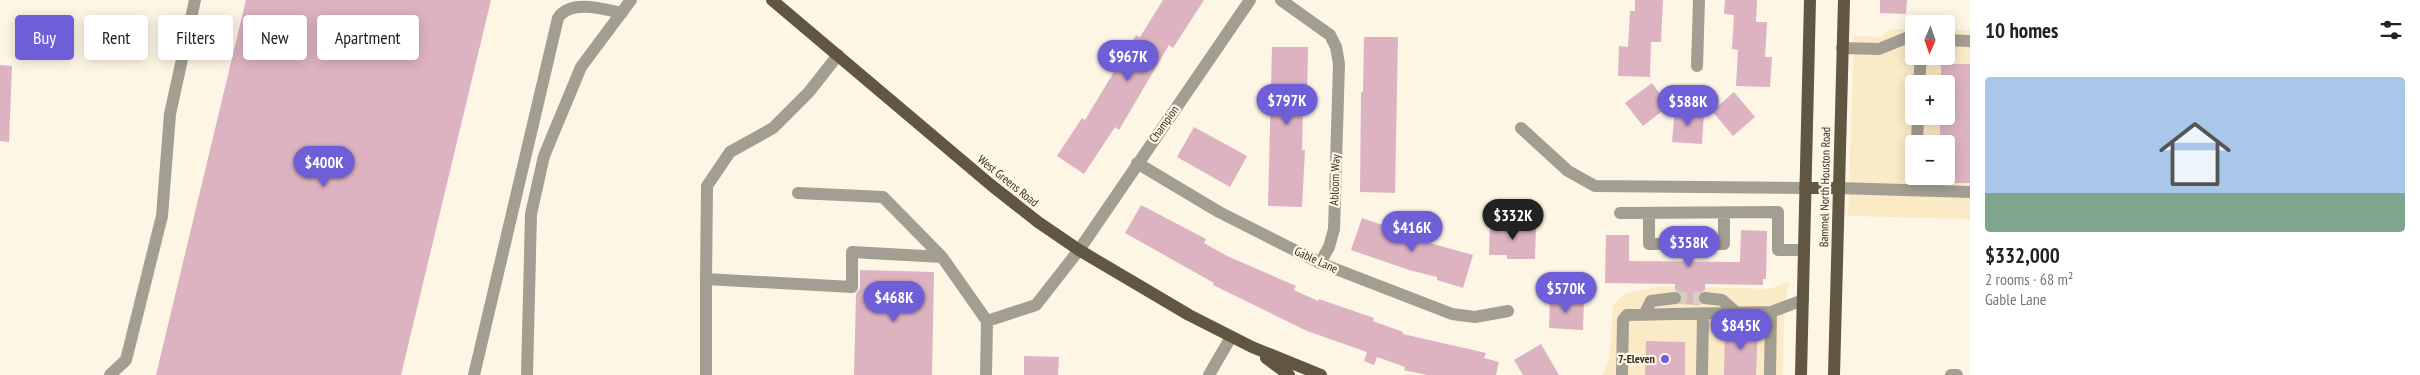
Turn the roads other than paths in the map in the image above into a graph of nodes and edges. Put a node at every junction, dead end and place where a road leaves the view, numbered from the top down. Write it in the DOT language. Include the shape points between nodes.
graph roads {
  1 [pos="195,0"];
  2 [pos="631,0"];
  3 [pos="772,0"];
  4 [pos="1250,0"];
  5 [pos="1281,0"];
  6 [pos="1699,0"];
  7 [pos="1810,0"];
  8 [pos="1844,0"];
  9 [pos="622,12"];
  10 [pos="1905,38"];
  11 [pos="1955,40"];
  12 [pos="1970,41"];
  13 [pos="1842,48"];
  14 [pos="838,56"];
  15 [pos="1697,66"];
  16 [pos="1521,128"];
  17 [pos="1137,163"];
  18 [pos="1915,185"];
  19 [pos="1805,188"];
  20 [pos="1838,188"];
  21 [pos="1915,190"];
  22 [pos="798,192"];
  23 [pos="1970,192"];
  24 [pos="513,210"];
  25 [pos="1620,213"];
  26 [pos="1649,213"];
  27 [pos="1724,213"];
  28 [pos="531,214"];
  29 [pos="1079,250"];
  30 [pos="1804,250"];
  31 [pos="942,257"];
  32 [pos="1320,264"];
  33 [pos="706,279"];
  34 [pos="1675,298"];
  35 [pos="1705,298"];
  36 [pos="1803,300"];
  37 [pos="1508,311"];
  38 [pos="1771,312"];
  39 [pos="1737,313"];
  40 [pos="1703,314"];
  41 [pos="1644,315"];
  42 [pos="987,321"];
  43 [pos="1231,337"];
  44 [pos="1252,347"];
  45 [pos="110,375"];
  46 [pos="474,375"];
  47 [pos="527,375"];
  48 [pos="706,375"];
  49 [pos="986,375"];
  50 [pos="1209,375"];
  51 [pos="1289,375"];
  52 [pos="1321,375"];
  53 [pos="1622,375"];
  54 [pos="1702,375"];
  55 [pos="1770,375"];
  56 [pos="1801,375"];
  57 [pos="1834,375"];
  58 [pos="1951,375"];
  59 [pos="1957,375"];
  1 -- 45 [label="street" via="170,114 162,216 126,360"];
  2 -- 9 [label="street"];
  3 -- 14 [label="main road, West Greens Road"];
  4 -- 17 [label="street, Champion"];
  5 -- 32 [label="street, Abloom Way" via="1330,35 1339,64 1334,229"];
  6 -- 15 [label="street"];
  7 -- 19 [label="main road, Bammel North Houston Road"];
  8 -- 13 [label="main road, Bammel North Houston Road"];
  9 -- 24 [label="street" via="581,4 562,9"];
  9 -- 28 [label="street" via="581,67 544,156"];
  10 -- 13 [label="street" via="1879,49"];
  11 -- 12 [label="street"];
  13 -- 20 [label="main road, Bammel North Houston Road"];
  14 -- 29 [label="main road, West Greens Road" via="990,185"];
  14 -- 33 [label="street" via="809,92 772,128 730,152 707,186"];
  16 -- 19 [label="street" via="1568,171 1595,186"];
  17 -- 29 [label="street, Champion"];
  17 -- 32 [label="street, Gable Lane" via="1219,212"];
  18 -- 21 [label="street"];
  19 -- 20 [label="main road"];
  19 -- 30 [label="main road, Bammel North Houston Road"];
  20 -- 21 [label="street"];
  20 -- 57 [label="main road, Bammel North Houston Road"];
  21 -- 23 [label="street"];
  22 -- 31 [label="street" via="883,197"];
  24 -- 28 [label="street"];
  24 -- 46 [label="street"];
  25 -- 26 [label="street"];
  26 -- 27 [label="street"];
  26 -- 27 [label="street" via="1649,244 1724,244"];
  27 -- 30 [label="street" via="1778,212 1778,250"];
  28 -- 47 [label="street"];
  29 -- 42 [label="street, Champion" via="1036,305"];
  29 -- 43 [label="main road, West Greens Road"];
  30 -- 36 [label="main road, Bammel North Houston Road"];
  31 -- 33 [label="street" via="852,252 852,287"];
  31 -- 42 [label="street"];
  32 -- 37 [label="street, Gable Lane" via="1452,314 1475,317"];
  33 -- 48 [label="street"];
  34 -- 41 [label="street" via="1652,301"];
  35 -- 39 [label="street" via="1722,300"];
  36 -- 38 [label="street"];
  36 -- 56 [label="main road, Bammel North Houston Road"];
  38 -- 39 [label="street"];
  38 -- 55 [label="street"];
  39 -- 40 [label="street"];
  40 -- 41 [label="street"];
  40 -- 54 [label="street"];
  41 -- 53 [label="street" via="1624,317"];
  42 -- 49 [label="street"];
  43 -- 44 [label="main road, West Greens Road"];
  43 -- 50 [label="street"];
  44 -- 51 [label="main road, West Greens Road"];
  44 -- 52 [label="main road, West Greens Road"];
  58 -- 59 [label="street"];
}
